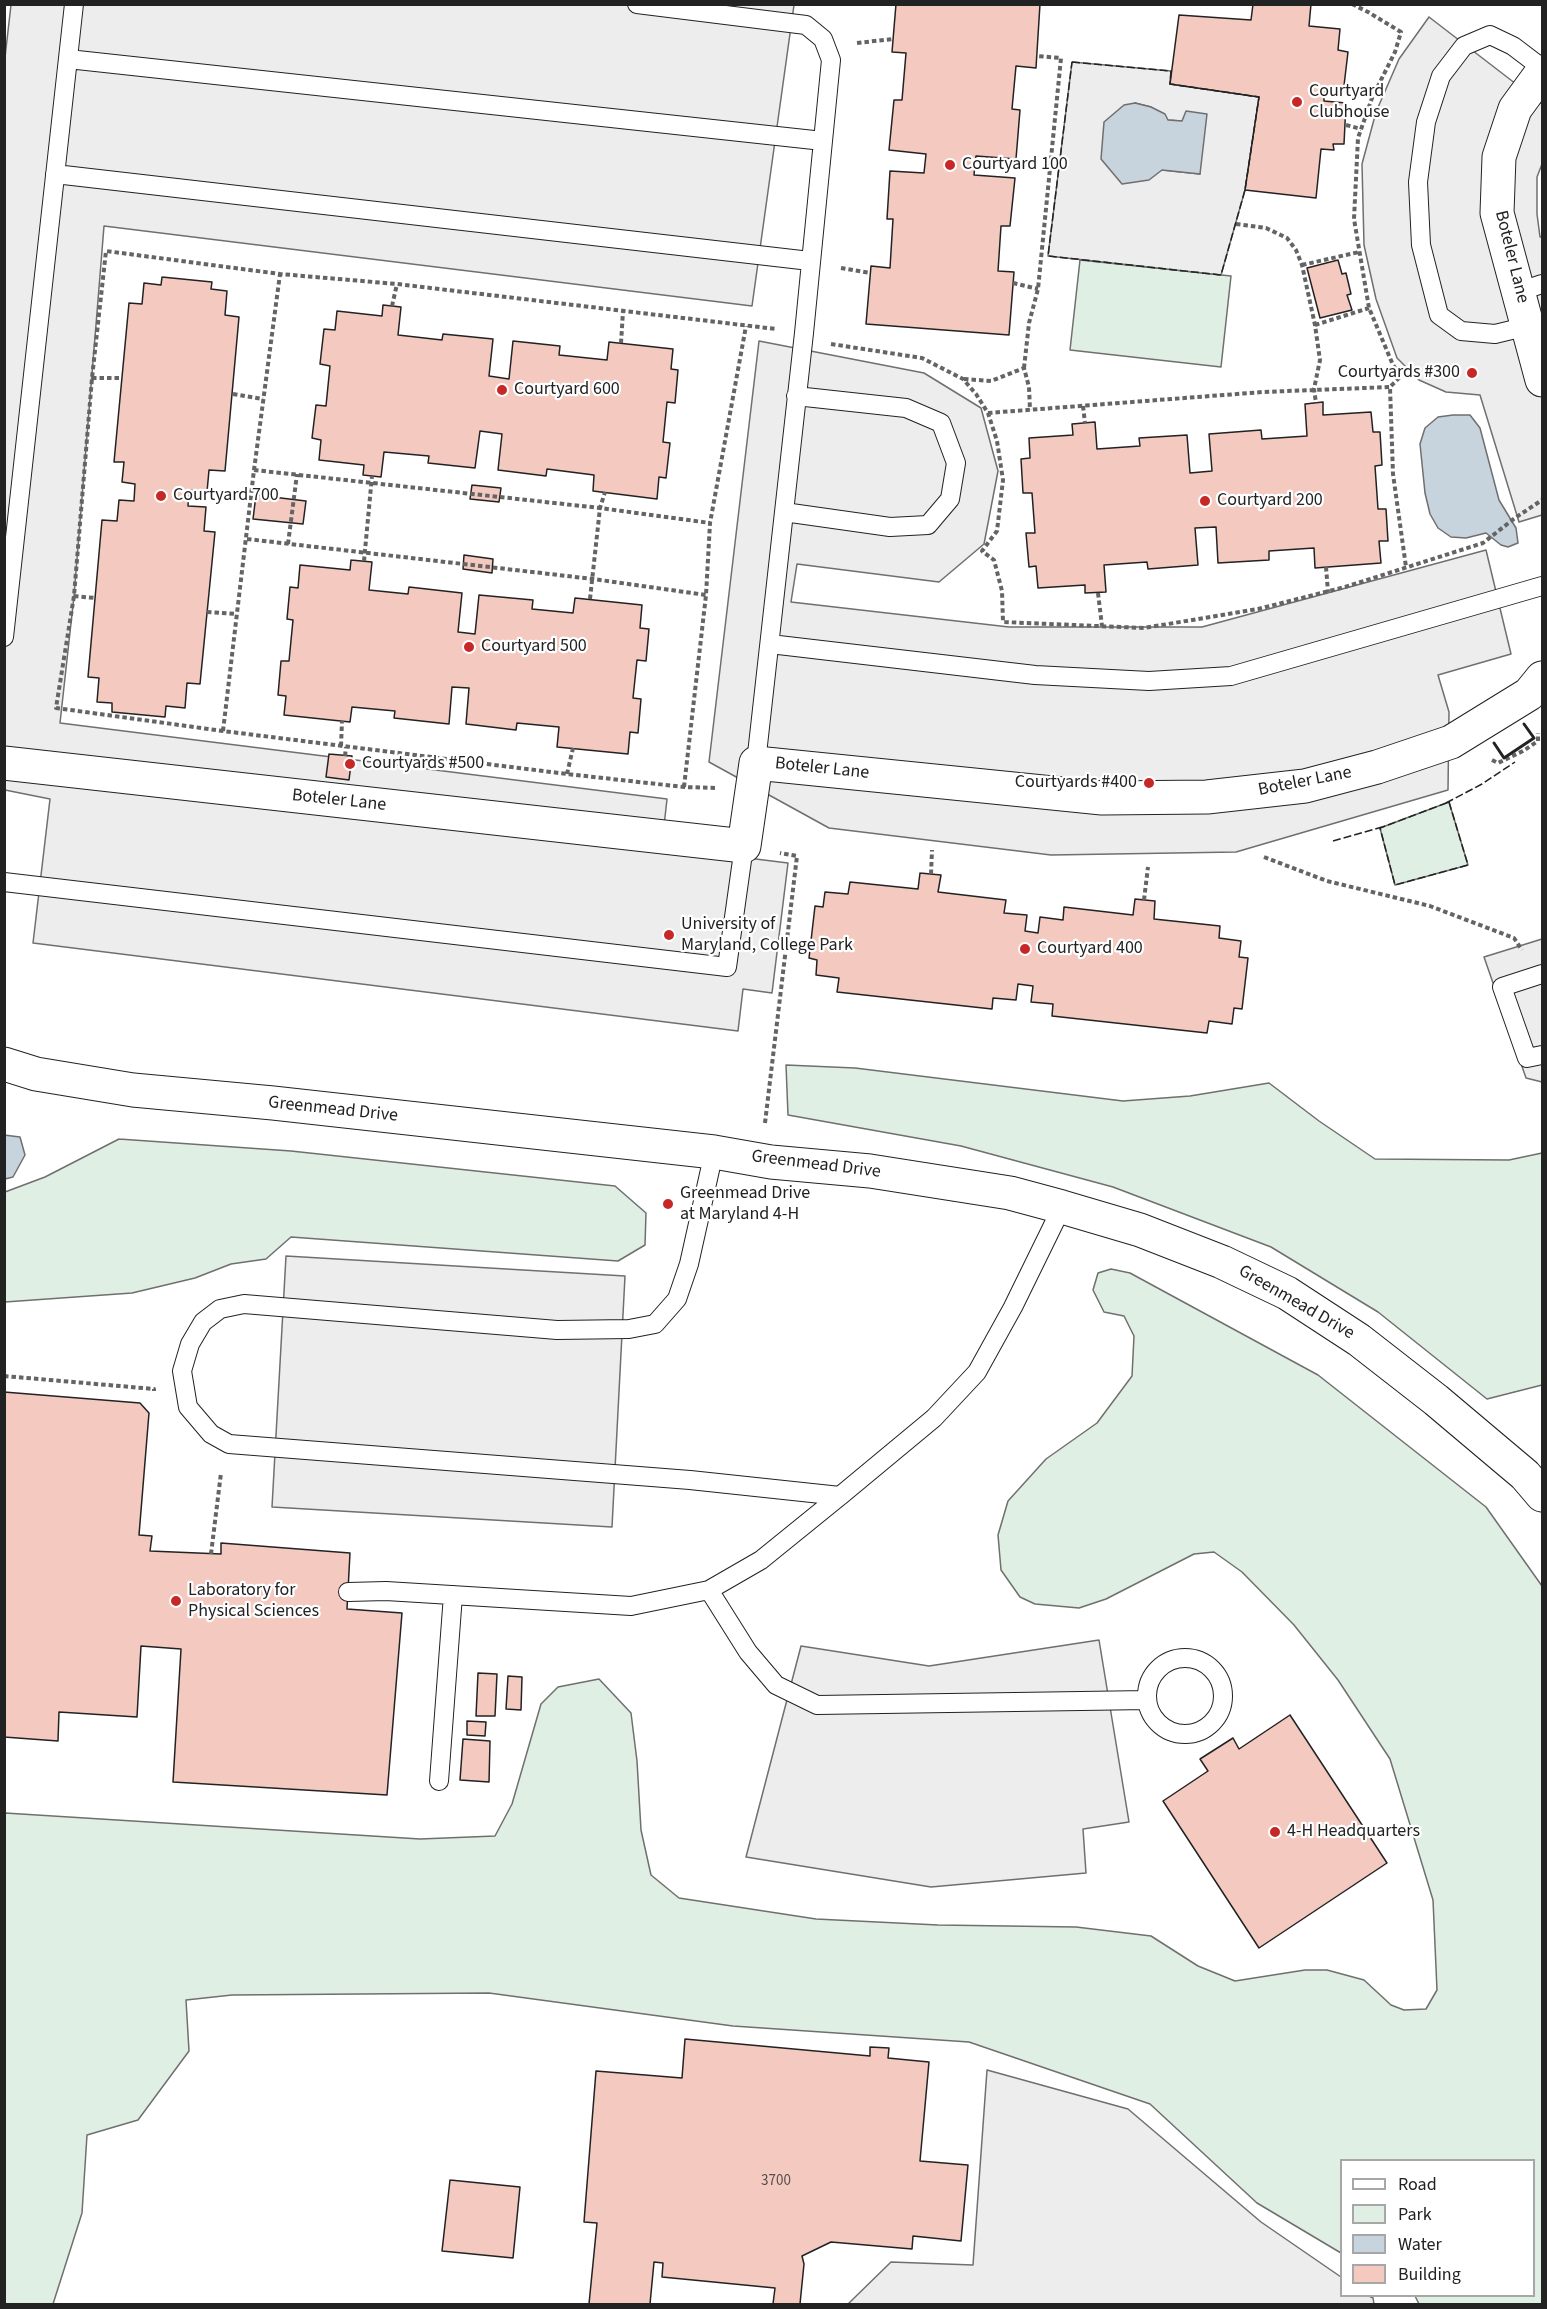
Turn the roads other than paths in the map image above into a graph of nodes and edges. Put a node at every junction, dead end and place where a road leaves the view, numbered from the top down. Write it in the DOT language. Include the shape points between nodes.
graph roads {
  1 [pos="74,4"];
  2 [pos="637,4"];
  3 [pos="68,59"];
  4 [pos="1542,70"];
  5 [pos="823,141"];
  6 [pos="55,174"];
  7 [pos="810,261"];
  8 [pos="1530,288"];
  9 [pos="1528,326"];
  10 [pos="1542,380"];
  11 [pos="796,396"];
  12 [pos="784,512"];
  13 [pos="1542,586"];
  14 [pos="4,637"];
  15 [pos="770,644"];
  16 [pos="1542,678"];
  17 [pos="4,763"];
  18 [pos="754,776"];
  19 [pos="744,846"];
  20 [pos="4,882"];
  21 [pos="1541,975"];
  22 [pos="1542,1055"];
  23 [pos="4,1064"];
  24 [pos="714,1152"];
  25 [pos="1062,1207"];
  26 [pos="1542,1495"];
  27 [pos="840,1496"];
  28 [pos="710,1590"];
  29 [pos="348,1592"];
  30 [pos="453,1595"];
  31 [pos="1147,1700"];
  32 [pos="439,1780"];
  1 -- 3 [label="lane"];
  2 -- 5 [label="lane" via="806,25 823,39 831,60"];
  3 -- 5 [label="lane"];
  3 -- 6 [label="lane"];
  4 -- 8 [label="street, Boteler Lane" via="1515,109 1499,157 1497,213"];
  4 -- 9 [label="lane" via="1514,46 1490,35 1464,46 1441,76 1426,122 1418,182 1421,244 1438,315 1461,332 1496,334"];
  5 -- 7 [label="lane"];
  6 -- 7 [label="lane"];
  6 -- 14 [label="lane"];
  7 -- 11 [label="lane"];
  8 -- 9 [label="street, Boteler Lane"];
  9 -- 10 [label="street, Boteler Lane"];
  11 -- 12 [label="lane"];
  11 -- 12 [label="lane" via="906,408 940,423 956,463 950,499 928,525 890,526"];
  12 -- 15 [label="lane"];
  13 -- 15 [label="lane" via="1231,676 1149,681 1035,675"];
  15 -- 18 [label="lane"];
  16 -- 18 [label="street, Boteler Lane" via="1529,694 1451,742 1305,786 1207,797 1102,798"];
  17 -- 19 [label="street, Boteler Lane"];
  18 -- 19 [label="street, Boteler Lane"];
  19 -- 20 [label="lane" via="728,967"];
  21 -- 22 [label="lane" via="1502,987 1527,1058"];
  23 -- 24 [label="street, Greenmead Drive" via="36,1074 133,1090"];
  24 -- 25 [label="street, Greenmead Drive" via="1010,1193"];
  24 -- 27 [label="lane" via="689,1264 677,1299 655,1324 629,1329 557,1330 244,1304 220,1309 203,1322 190,1344 182,1371 188,1407 211,1434 229,1444 690,1480"];
  25 -- 26 [label="street, Greenmead Drive" via="1140,1230 1287,1293 1359,1340 1436,1400 1525,1474"];
  25 -- 27 [label="lane" via="977,1372 934,1418"];
  27 -- 28 [label="lane" via="761,1560"];
  28 -- 30 [label="lane" via="631,1606"];
  28 -- 31 [label="lane" via="748,1652 776,1685 817,1705"];
  29 -- 30 [label="lane"];
  30 -- 32 [label="lane"];
  31 -- 31 [label="lane" via="1149,1680 1163,1664 1181,1657 1201,1660 1217,1673 1224,1692 1221,1712 1208,1728 1189,1735 1170,1732 1154,1719"];
}
